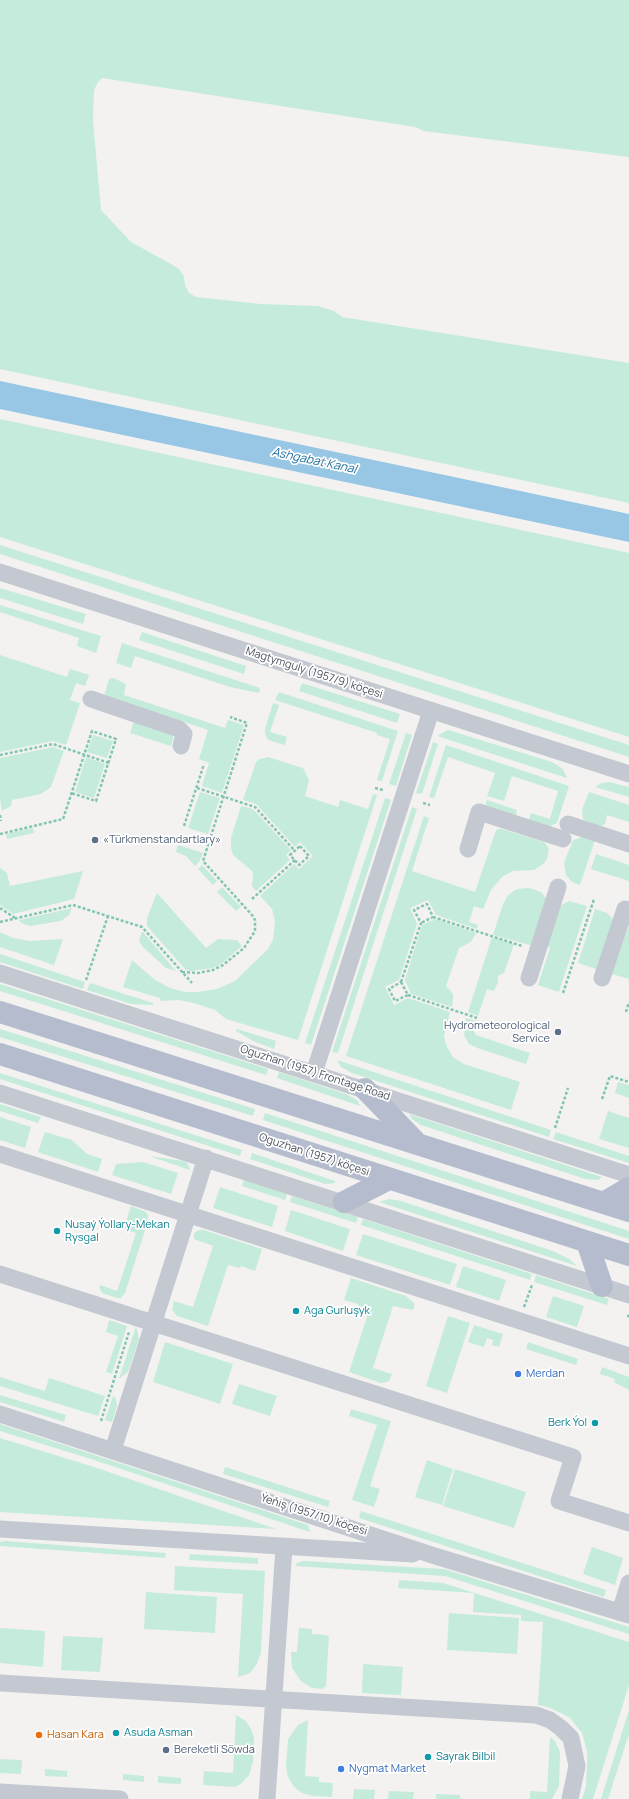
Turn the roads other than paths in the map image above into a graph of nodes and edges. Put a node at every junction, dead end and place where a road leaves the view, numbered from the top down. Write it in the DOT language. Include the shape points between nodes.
graph roads {
  1 [pos="0,572"];
  2 [pos="91,699"];
  3 [pos="431,711"];
  4 [pos="181,746"];
  5 [pos="629,774"];
  6 [pos="629,844"];
  7 [pos="468,849"];
  8 [pos="558,887"];
  9 [pos="625,909"];
  10 [pos="0,973"];
  11 [pos="529,978"];
  12 [pos="602,978"];
  13 [pos="0,1012"];
  14 [pos="0,1054"];
  15 [pos="314,1073"];
  16 [pos="365,1090"];
  17 [pos="0,1093"];
  18 [pos="417,1143"];
  19 [pos="0,1154"];
  20 [pos="206,1158"];
  21 [pos="629,1175"];
  22 [pos="389,1179"];
  23 [pos="629,1188"];
  24 [pos="344,1202"];
  25 [pos="603,1203"];
  26 [pos="629,1211"];
  27 [pos="188,1214"];
  28 [pos="586,1242"];
  29 [pos="629,1255"];
  30 [pos="0,1274"];
  31 [pos="602,1286"];
  32 [pos="629,1295"];
  33 [pos="153,1323"];
  34 [pos="629,1356"];
  35 [pos="0,1414"];
  36 [pos="113,1450"];
  37 [pos="629,1523"];
  38 [pos="0,1529"];
  39 [pos="284,1547"];
  40 [pos="435,1556"];
  41 [pos="629,1583"];
  42 [pos="624,1613"];
  43 [pos="0,1683"];
  44 [pos="273,1699"];
  45 [pos="0,1792"];
  46 [pos="120,1799"];
  47 [pos="266,1799"];
  48 [pos="570,1799"];
  1 -- 3 [label="street, Magtymguly (1957/9) köçesi"];
  2 -- 4 [label="street" via="179,729 184,734"];
  3 -- 5 [label="street, Magtymguly (1957/9) köçesi"];
  3 -- 15 [label="street"];
  6 -- 7 [label="street" via="479,812"];
  8 -- 11 [label="street"];
  9 -- 12 [label="street"];
  10 -- 15 [label="street, Oguzhan (1957) Frontage Road"];
  13 -- 18 [label="main road"];
  14 -- 22 [label="main road, Oguzhan (1957) köçesi"];
  15 -- 16 [label="street, Oguzhan (1957) Frontage Road"];
  16 -- 18 [label="main road"];
  16 -- 21 [label="street, Oguzhan (1957) Frontage Road"];
  17 -- 20 [label="street"];
  18 -- 25 [label="main road"];
  19 -- 27 [label="street"];
  20 -- 24 [label="street"];
  20 -- 27 [label="street"];
  22 -- 24 [label="main road"];
  22 -- 28 [label="main road, Oguzhan (1957) köçesi"];
  23 -- 25 [label="main road"];
  24 -- 31 [label="street"];
  25 -- 26 [label="main road"];
  27 -- 33 [label="street"];
  27 -- 34 [label="street"];
  28 -- 29 [label="main road, Oguzhan (1957) köçesi"];
  28 -- 31 [label="main road"];
  30 -- 33 [label="street"];
  31 -- 32 [label="street"];
  33 -- 36 [label="street"];
  33 -- 37 [label="street" via="573,1457 559,1501"];
  35 -- 36 [label="street, Ýeňiş (1957/10) köçesi"];
  36 -- 40 [label="street, Ýeňiş (1957/10) köçesi"];
  38 -- 39 [label="street"];
  39 -- 40 [label="street"];
  39 -- 44 [label="street"];
  40 -- 42 [label="street, Ýeňiş (1957/10) köçesi"];
  41 -- 42 [label="street"];
  43 -- 44 [label="street"];
  44 -- 47 [label="street"];
  44 -- 48 [label="street" via="536,1715 550,1720 571,1738 577,1766"];
  45 -- 46 [label="street"];
}
